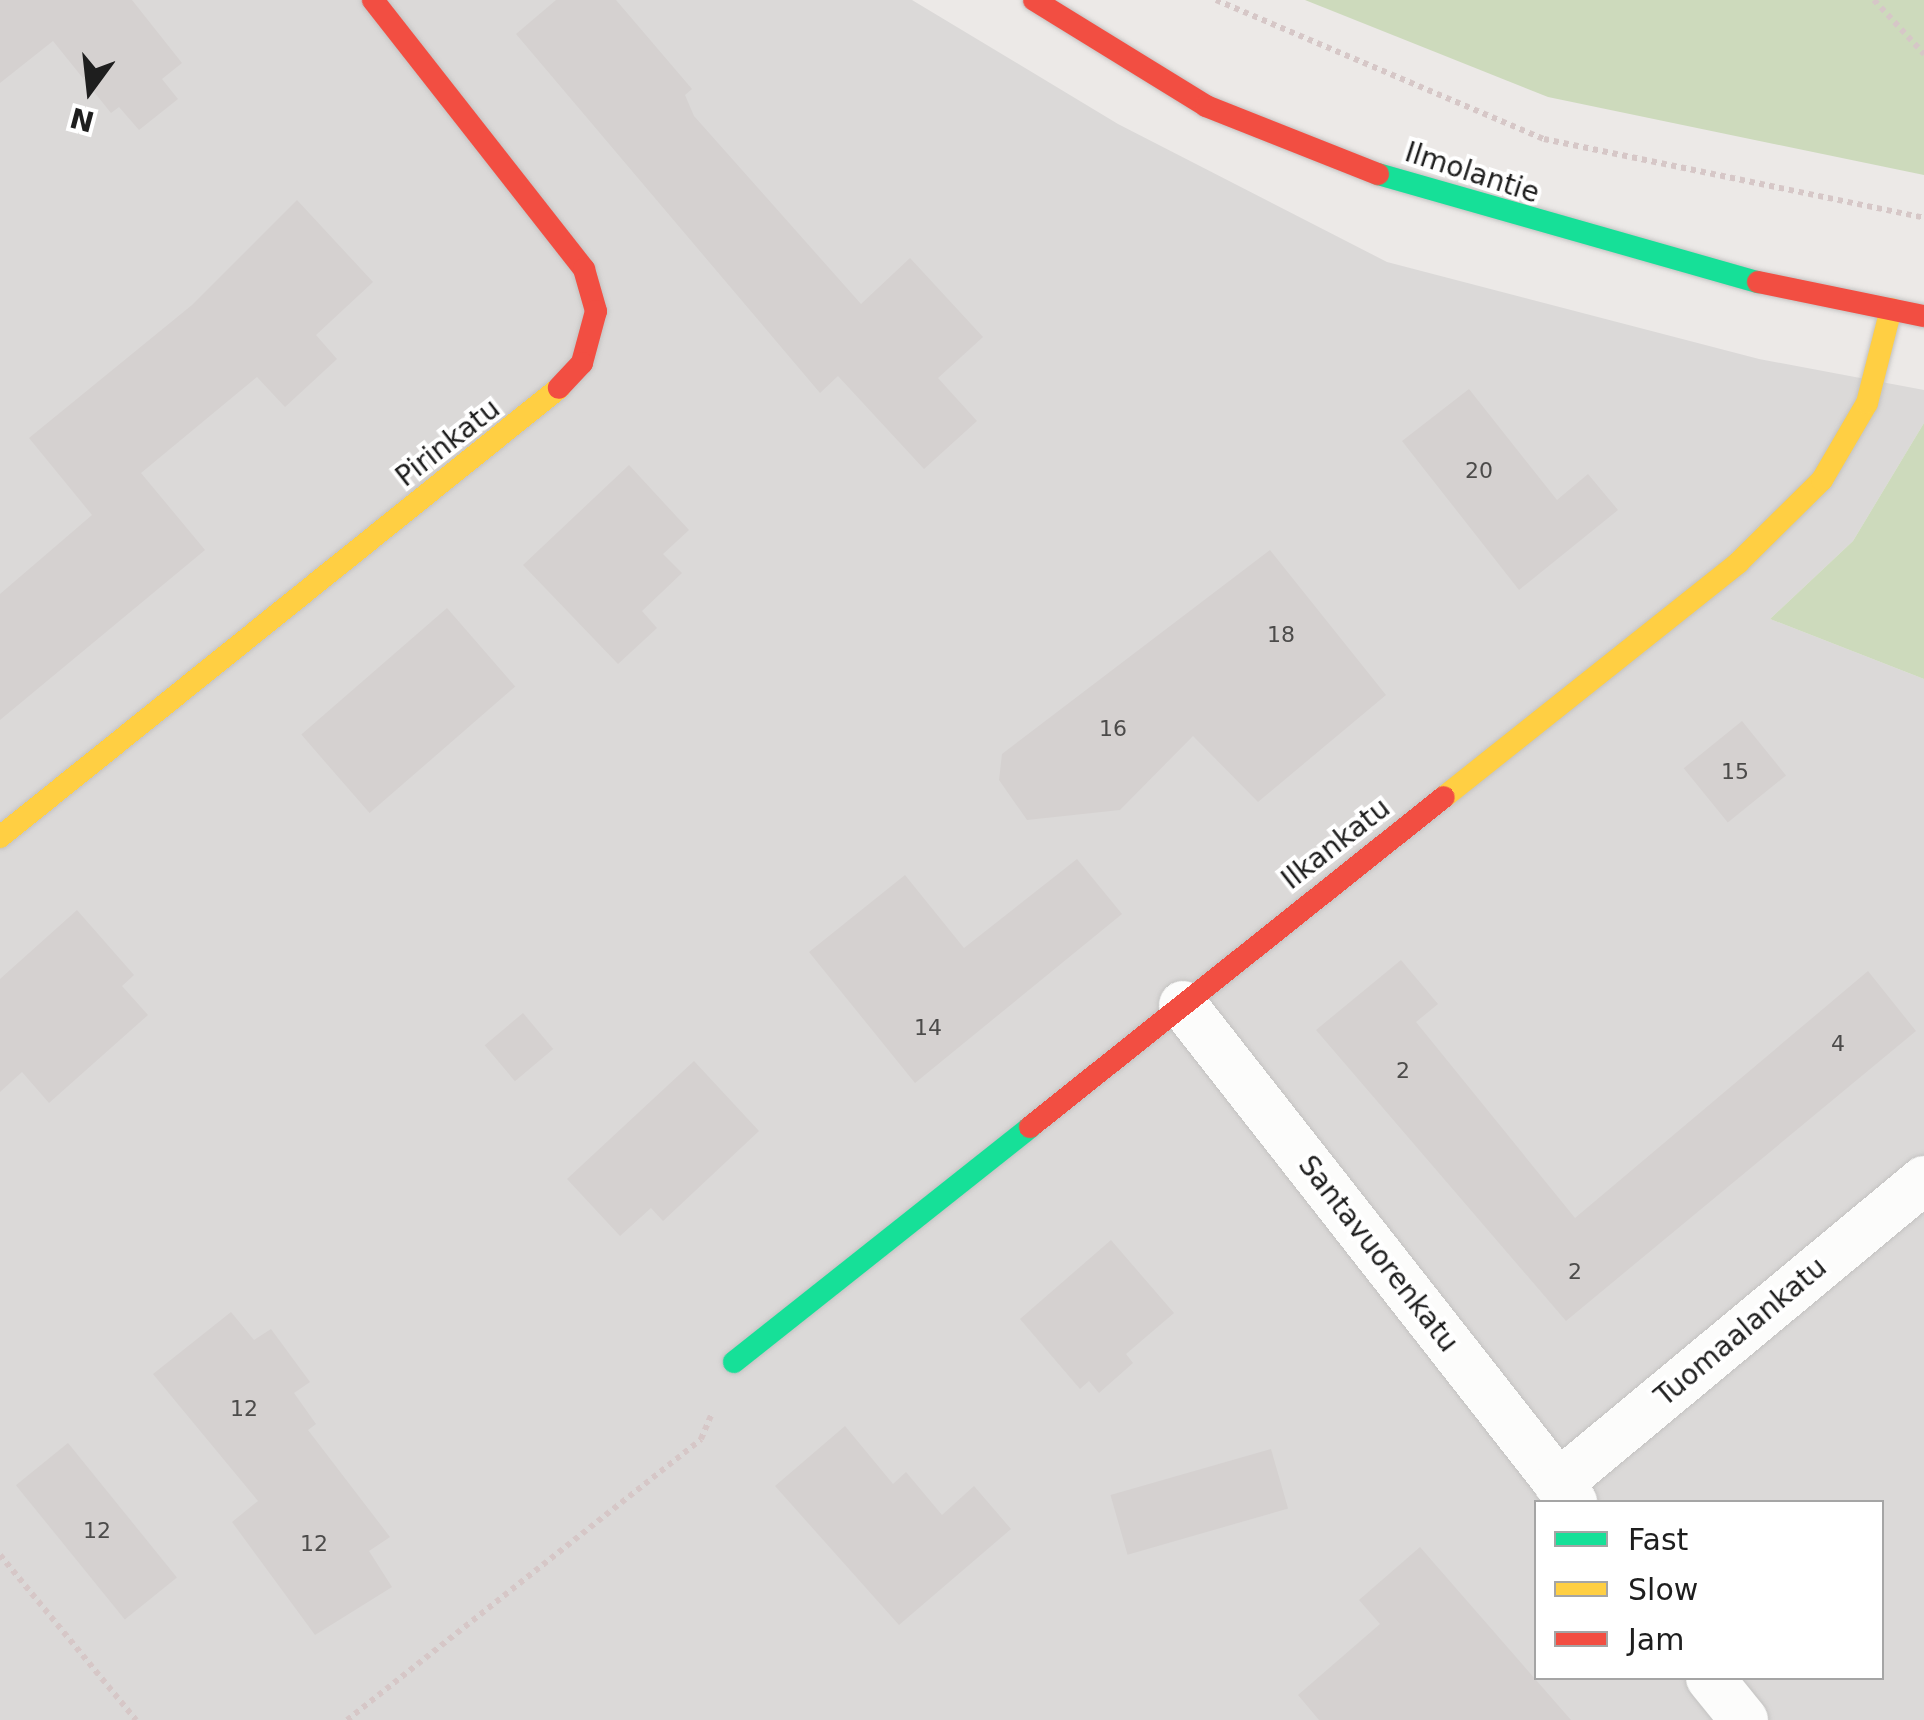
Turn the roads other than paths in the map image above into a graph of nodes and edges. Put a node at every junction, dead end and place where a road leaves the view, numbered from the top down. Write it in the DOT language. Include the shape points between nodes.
graph roads {
  1 [pos="372,0"];
  2 [pos="1034,0"];
  3 [pos="1890,309"];
  4 [pos="1924,316"];
  5 [pos="0,837"];
  6 [pos="1182,1004"];
  7 [pos="1924,1180"];
  8 [pos="734,1362"];
  9 [pos="1566,1493"];
  10 [pos="1712,1680"];
  11 [pos="1744,1720"];
  1 -- 5 [label="street, Pirinkatu" via="584,268 596,311 582,363 542,406"];
  2 -- 3 [label="street, Ilmolantie" via="1206,106 1435,196 1674,265"];
  3 -- 4 [label="street, Ilmolantie"];
  3 -- 6 [label="street, Ilkankatu" via="1867,403 1822,480 1738,563"];
  6 -- 8 [label="street, Ilkankatu"];
  6 -- 9 [label="street, Santavuorenkatu"];
  7 -- 9 [label="street, Tuomaalankatu"];
  10 -- 11 [label="street"];
}
